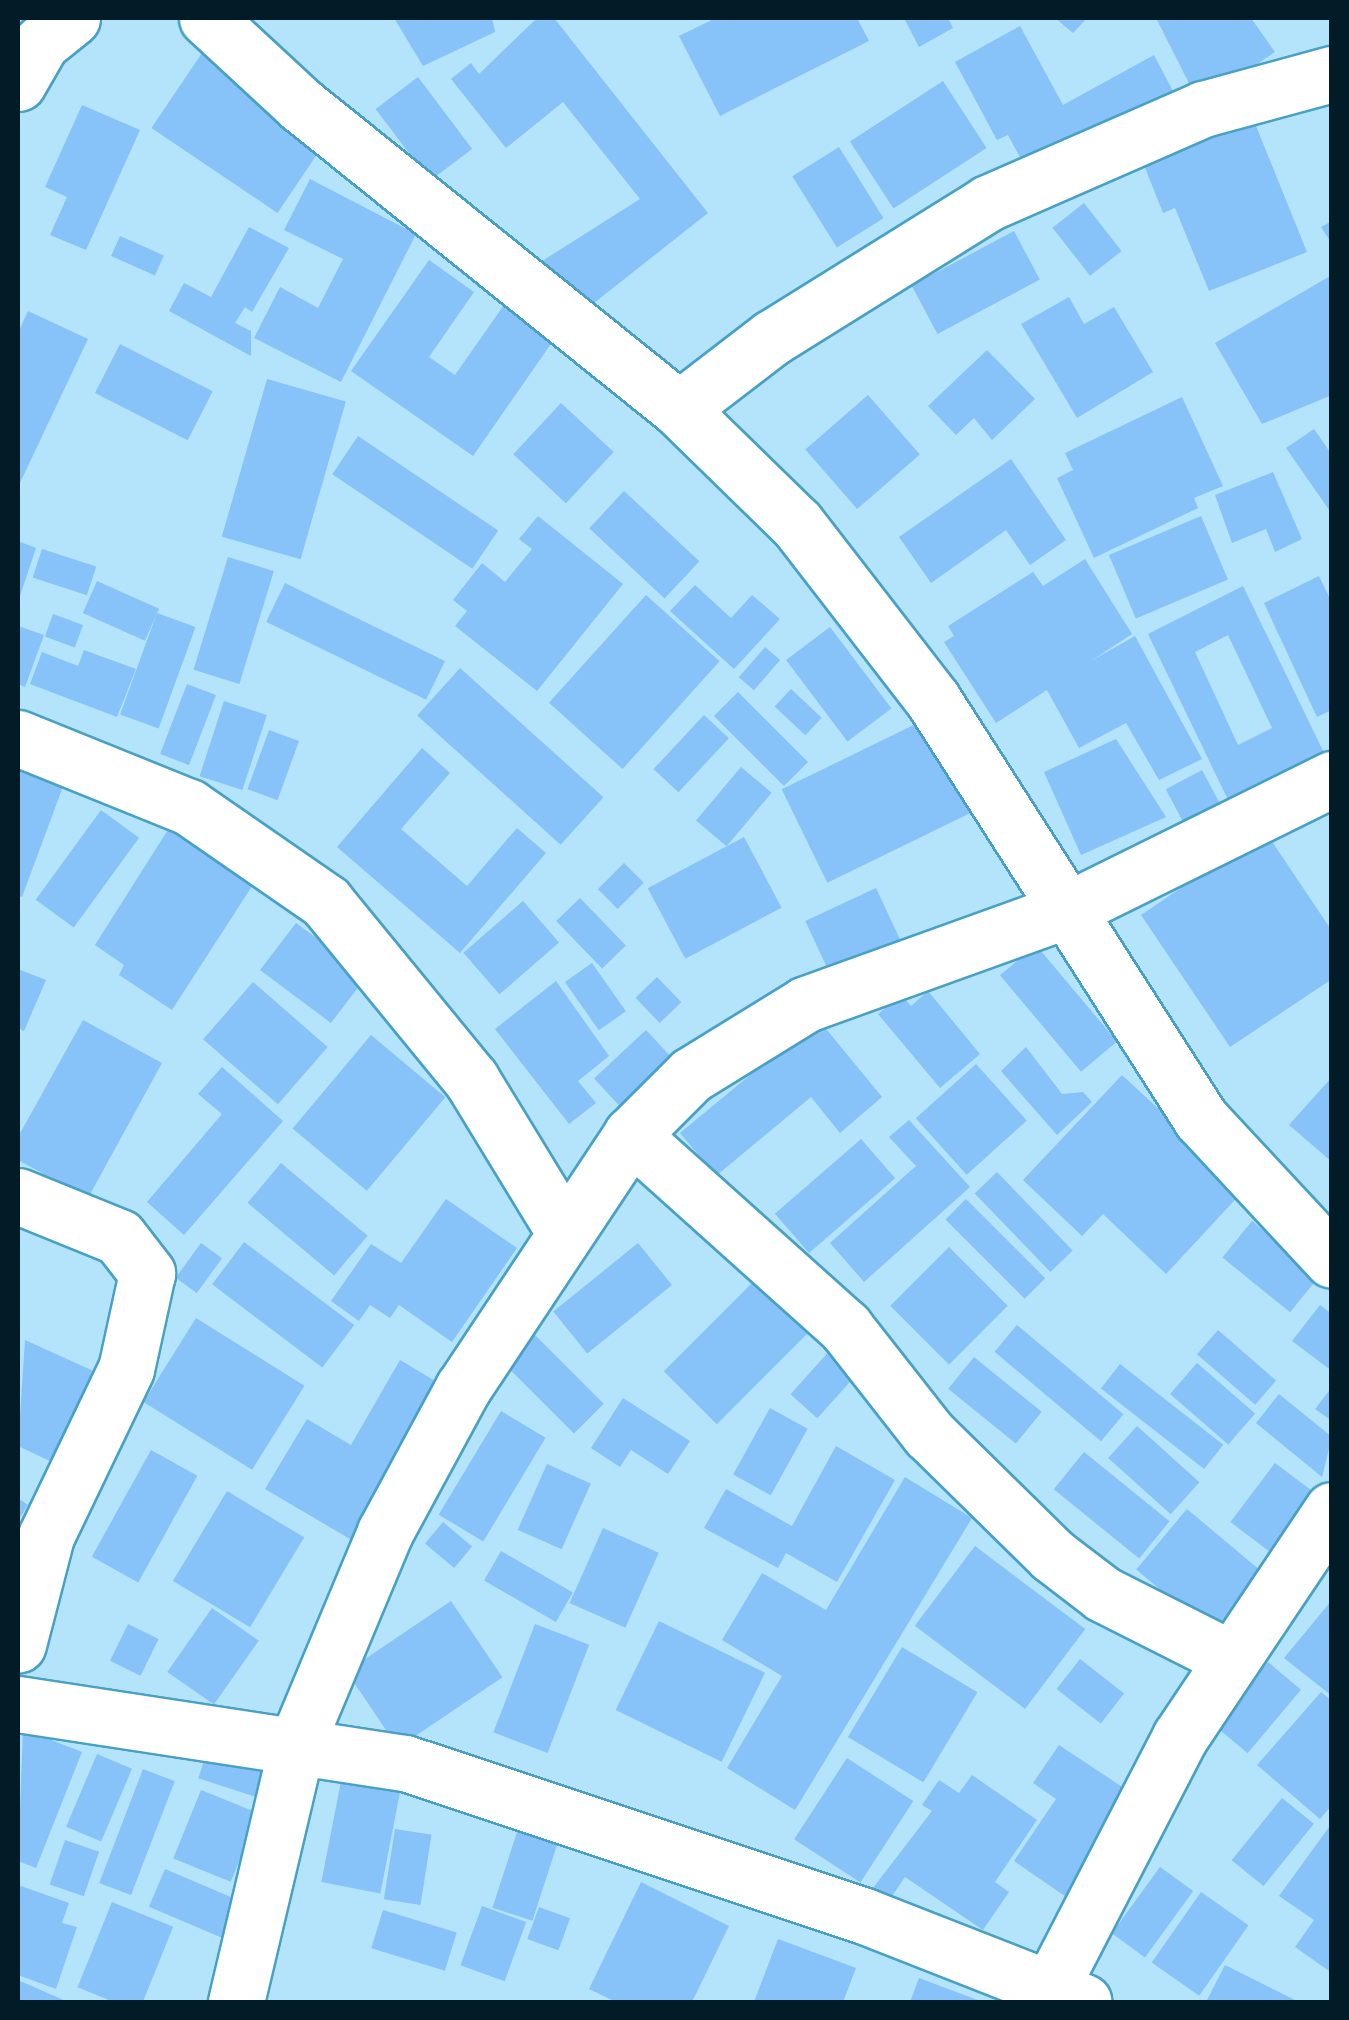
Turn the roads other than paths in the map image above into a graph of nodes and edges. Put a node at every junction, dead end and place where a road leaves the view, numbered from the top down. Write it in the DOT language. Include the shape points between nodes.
graph roads {
  1 [pos="72,18"];
  2 [pos="207,18"];
  3 [pos="1332,74"];
  4 [pos="18,83"];
  5 [pos="680,408"];
  6 [pos="18,738"];
  7 [pos="1332,779"];
  8 [pos="1066,910"];
  9 [pos="631,1135"];
  10 [pos="18,1196"];
  11 [pos="562,1228"];
  12 [pos="1332,1260"];
  13 [pos="1332,1510"];
  14 [pos="18,1644"];
  15 [pos="1226,1656"];
  16 [pos="18,1704"];
  17 [pos="298,1740"];
  18 [pos="1065,1997"];
  19 [pos="236,2002"];
  1 -- 4 [label="street" via="41,43"];
  2 -- 5 [label="street" via="316,118"];
  3 -- 5 [label="street" via="1204,109 988,203 790,326"];
  5 -- 8 [label="street" via="797,524 873,618"];
  6 -- 11 [label="street" via="189,807 326,902 472,1079"];
  7 -- 8 [label="street"];
  8 -- 9 [label="street" via="870,978 764,1026 691,1075"];
  8 -- 12 [label="street" via="1201,1119"];
  9 -- 11 [label="street"];
  9 -- 15 [label="street" via="845,1327 929,1434 1052,1555 1116,1602"];
  10 -- 14 [label="street" via="119,1238 146,1274 126,1369 46,1536"];
  11 -- 17 [label="street" via="385,1532"];
  13 -- 15 [label="street"];
  15 -- 18 [label="street"];
  16 -- 17 [label="street" via="58,1717"];
  17 -- 18 [label="street" via="488,1788"];
  17 -- 19 [label="street"];
}
